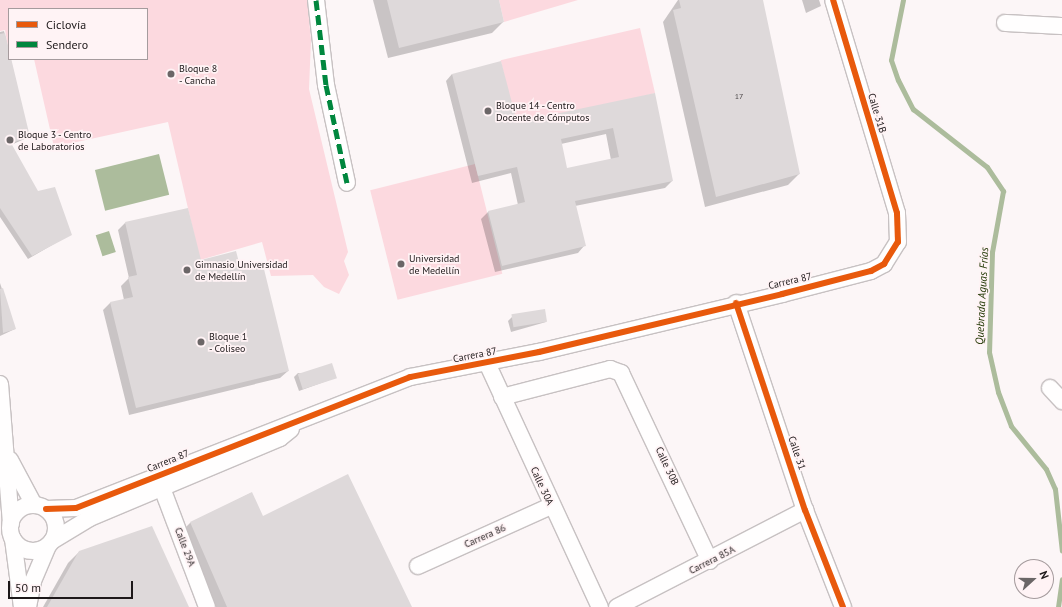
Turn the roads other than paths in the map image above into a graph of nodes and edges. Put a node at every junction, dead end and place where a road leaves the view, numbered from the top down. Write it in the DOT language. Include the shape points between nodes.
graph roads {
  1 [pos="316,0"];
  2 [pos="833,0"];
  3 [pos="1005,23"];
  4 [pos="1062,26"];
  5 [pos="347,183"];
  6 [pos="898,232"];
  7 [pos="736,303"];
  8 [pos="487,363"];
  9 [pos="0,384"];
  10 [pos="1050,388"];
  11 [pos="502,397"];
  12 [pos="1062,401"];
  13 [pos="2,414"];
  14 [pos="300,422"];
  15 [pos="6,449"];
  16 [pos="162,488"];
  17 [pos="552,506"];
  18 [pos="40,507"];
  19 [pos="805,510"];
  20 [pos="12,532"];
  21 [pos="50,544"];
  22 [pos="710,561"];
  23 [pos="418,566"];
  24 [pos="22,607"];
  25 [pos="28,607"];
  26 [pos="207,607"];
  27 [pos="600,607"];
  28 [pos="617,607"];
  29 [pos="843,607"];
  1 -- 5 [label="street" via="326,85"];
  2 -- 6 [label="street, Calle 31B" via="897,212"];
  3 -- 4 [label="street"];
  6 -- 7 [label="street, Carrera 87" via="893,254 871,271"];
  7 -- 8 [label="street, Carrera 87"];
  7 -- 19 [label="street, Calle 31"];
  8 -- 11 [label="street, Calle 30A"];
  8 -- 14 [label="street, Carrera 87" via="390,383"];
  9 -- 13 [label="street"];
  10 -- 12 [label="street"];
  11 -- 17 [label="street, Calle 30A"];
  11 -- 22 [label="street, Calle 30B" via="610,369 621,373"];
  13 -- 15 [label="street"];
  14 -- 16 [label="street, Carrera 87" via="280,438"];
  14 -- 18 [label="street, Carrera 87" via="275,428 76,508"];
  15 -- 18 [label="street"];
  15 -- 20 [label="street"];
  16 -- 21 [label="street, Carrera 87" via="90,518"];
  16 -- 26 [label="street, Calle 29A"];
  17 -- 23 [label="street, Carrera 86"];
  17 -- 27 [label="street, Calle 30A"];
  18 -- 20 [label="street" via="16,513"];
  18 -- 21 [label="street" via="56,527"];
  19 -- 22 [label="street, Carrera 85A"];
  19 -- 29 [label="street, Calle 31"];
  20 -- 21 [label="street" via="29,551"];
  20 -- 24 [label="street"];
  21 -- 25 [label="street" via="33,581"];
  22 -- 28 [label="street, Carrera 85A"];
}
